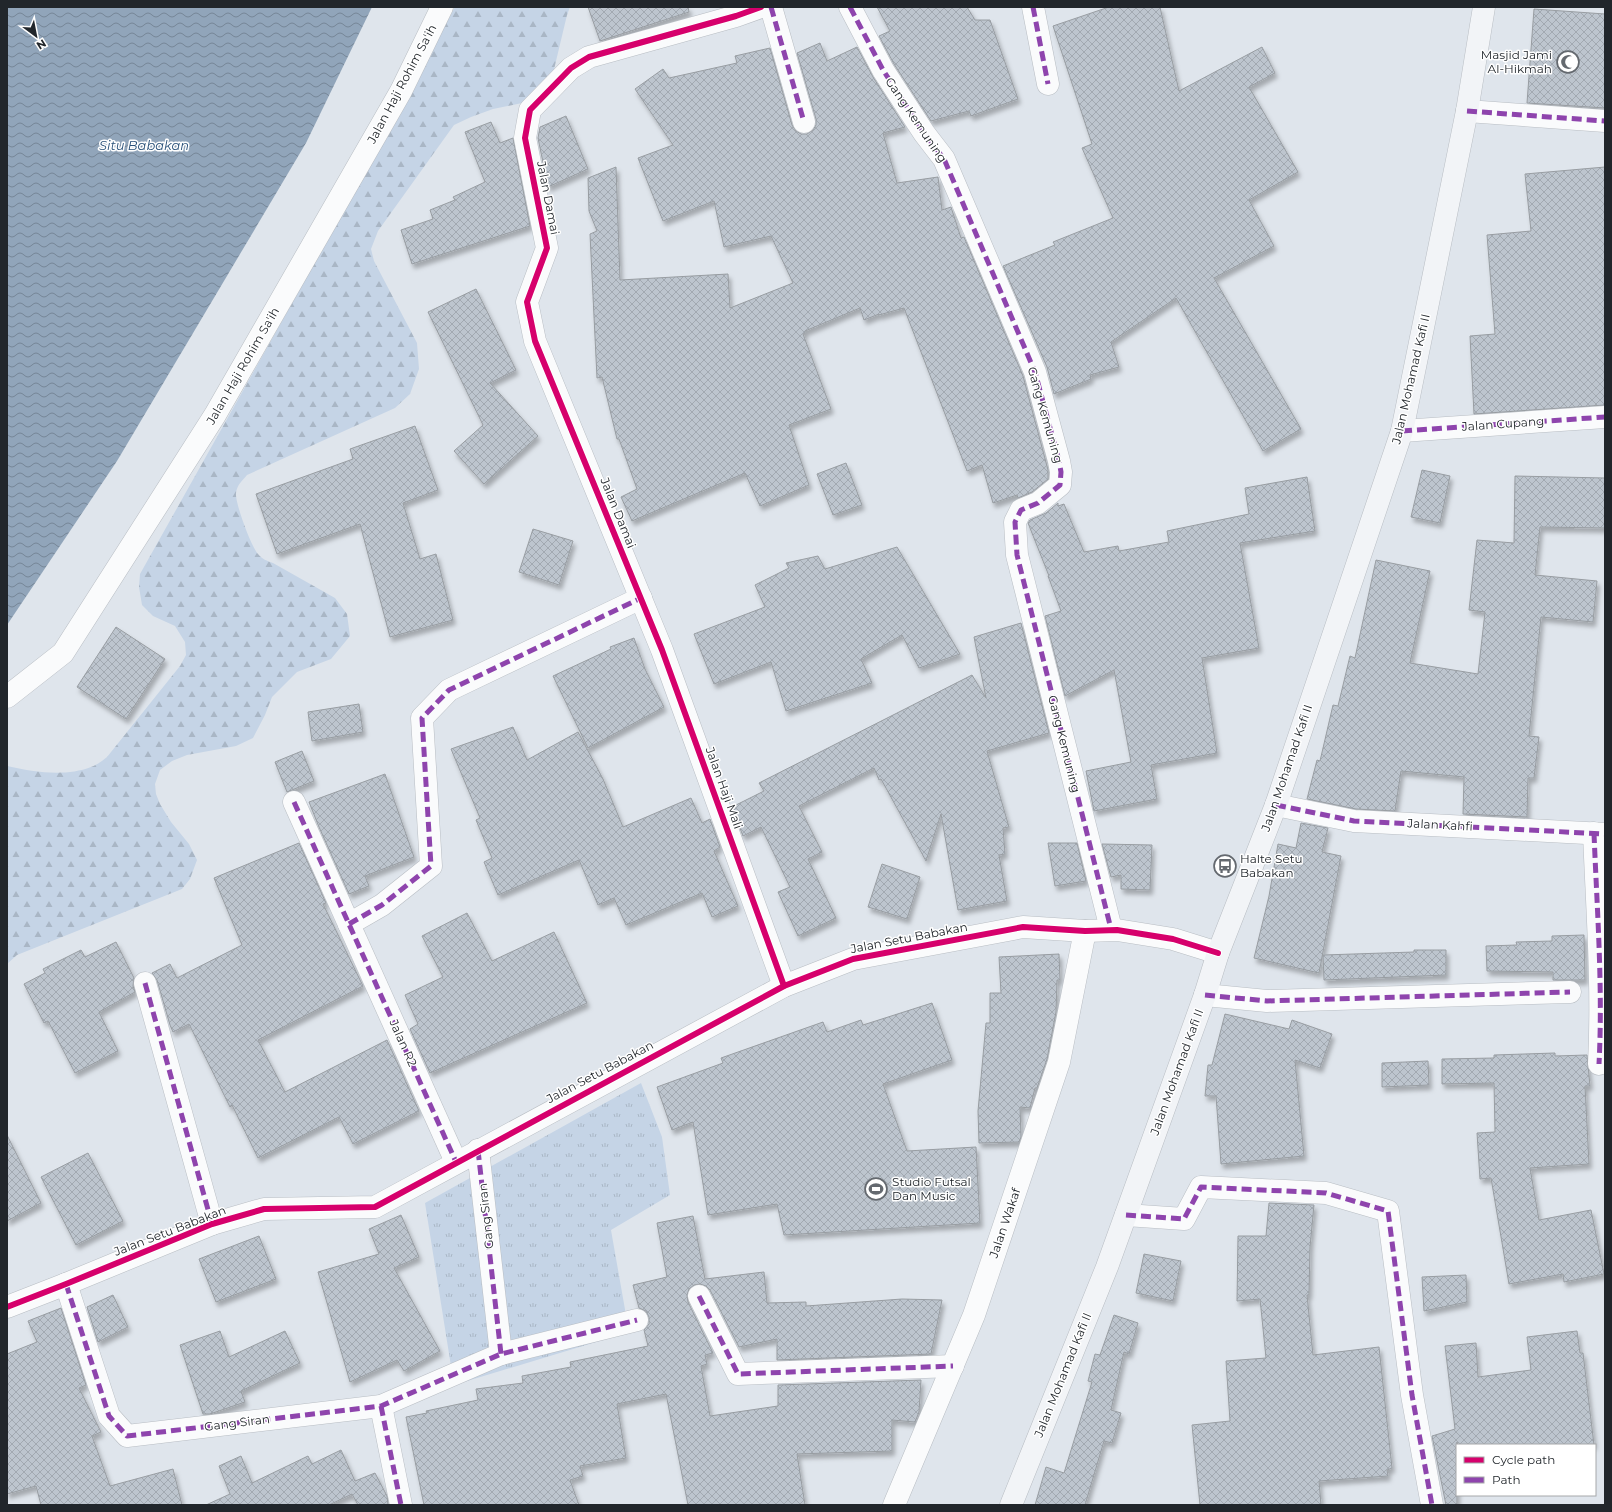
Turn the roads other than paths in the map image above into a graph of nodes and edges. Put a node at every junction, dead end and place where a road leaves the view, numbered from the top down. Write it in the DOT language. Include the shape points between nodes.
graph roads {
  1 [pos="442,7"];
  2 [pos="762,7"];
  3 [pos="771,7"];
  4 [pos="850,7"];
  5 [pos="1033,7"];
  6 [pos="1484,7"];
  7 [pos="1048,84"];
  8 [pos="1468,111"];
  9 [pos="1605,121"];
  10 [pos="804,122"];
  11 [pos="1605,417"];
  12 [pos="1402,431"];
  13 [pos="641,598"];
  14 [pos="7,696"];
  15 [pos="294,802"];
  16 [pos="1276,805"];
  17 [pos="1599,833"];
  18 [pos="349,924"];
  19 [pos="1114,929"];
  20 [pos="1085,931"];
  21 [pos="1218,953"];
  22 [pos="145,983"];
  23 [pos="784,986"];
  24 [pos="1570,992"];
  25 [pos="1204,995"];
  26 [pos="1599,1064"];
  27 [pos="478,1150"];
  28 [pos="456,1162"];
  29 [pos="1126,1215"];
  30 [pos="212,1224"];
  31 [pos="66,1284"];
  32 [pos="699,1296"];
  33 [pos="7,1307"];
  34 [pos="637,1320"];
  35 [pos="501,1354"];
  36 [pos="953,1366"];
  37 [pos="381,1406"];
  38 [pos="401,1505"];
  39 [pos="894,1505"];
  40 [pos="1010,1505"];
  41 [pos="1432,1505"];
  1 -- 14 [label="street, Jalan Haji Rohim Sa'ih" via="401,91 215,415 63,653"];
  2 -- 13 [label="street, Jalan Damai" via="589,57 571,68 530,110 525,138 547,248 527,302 535,341"];
  3 -- 10 [label="street"];
  4 -- 19 [label="street, Gang Kemuning" via="882,70 944,159 1035,372 1059,461 1060,486 1038,503 1022,510 1018,516 1015,522 1018,555"];
  5 -- 7 [label="street"];
  6 -- 8 [label="main road, Jalan Mohamad Kafi II"];
  8 -- 9 [label="street"];
  8 -- 12 [label="main road, Jalan Mohamad Kafi II"];
  11 -- 12 [label="street, Jalan Cupang"];
  12 -- 16 [label="main road, Jalan Mohamad Kafi II"];
  13 -- 18 [label="street" via="449,690 422,718 431,866 382,905"];
  13 -- 23 [label="street, Jalan Haji Mali"];
  15 -- 18 [label="street, Jalan R2"];
  16 -- 17 [label="street, Jalan Kahfi" via="1354,821"];
  16 -- 21 [label="main road, Jalan Mohamad Kafi II"];
  17 -- 26 [label="street"];
  18 -- 28 [label="street, Jalan R2"];
  19 -- 20 [label="street, Jalan Setu Babakan"];
  19 -- 21 [label="street, Jalan Setu Babakan" via="1173,939"];
  20 -- 23 [label="street, Jalan Setu Babakan" via="1023,928 853,959"];
  20 -- 36 [label="street, Jalan Wakaf" via="1059,1062 974,1315"];
  21 -- 25 [label="main road, Jalan Mohamad Kafi II"];
  22 -- 30 [label="street"];
  23 -- 27 [label="street, Jalan Setu Babakan"];
  24 -- 25 [label="street" via="1267,1001"];
  25 -- 29 [label="main road, Jalan Mohamad Kafi II"];
  27 -- 28 [label="street, Jalan Setu Babakan"];
  27 -- 35 [label="street, Gang Siran"];
  28 -- 30 [label="street, Jalan Setu Babakan" via="375,1207 264,1209"];
  29 -- 40 [label="main road, Jalan Mohamad Kafi II"];
  29 -- 41 [label="street" via="1184,1219 1202,1187 1326,1193 1388,1211 1412,1395"];
  30 -- 31 [label="street, Jalan Setu Babakan"];
  31 -- 33 [label="street, Jalan Setu Babakan"];
  31 -- 37 [label="street, Gang Siran" via="109,1416 127,1436"];
  32 -- 36 [label="street" via="738,1374"];
  34 -- 35 [label="street, Gang Siran"];
  35 -- 37 [label="street, Gang Siran"];
  36 -- 39 [label="street, Jalan Wakaf"];
  37 -- 38 [label="street"];
}
